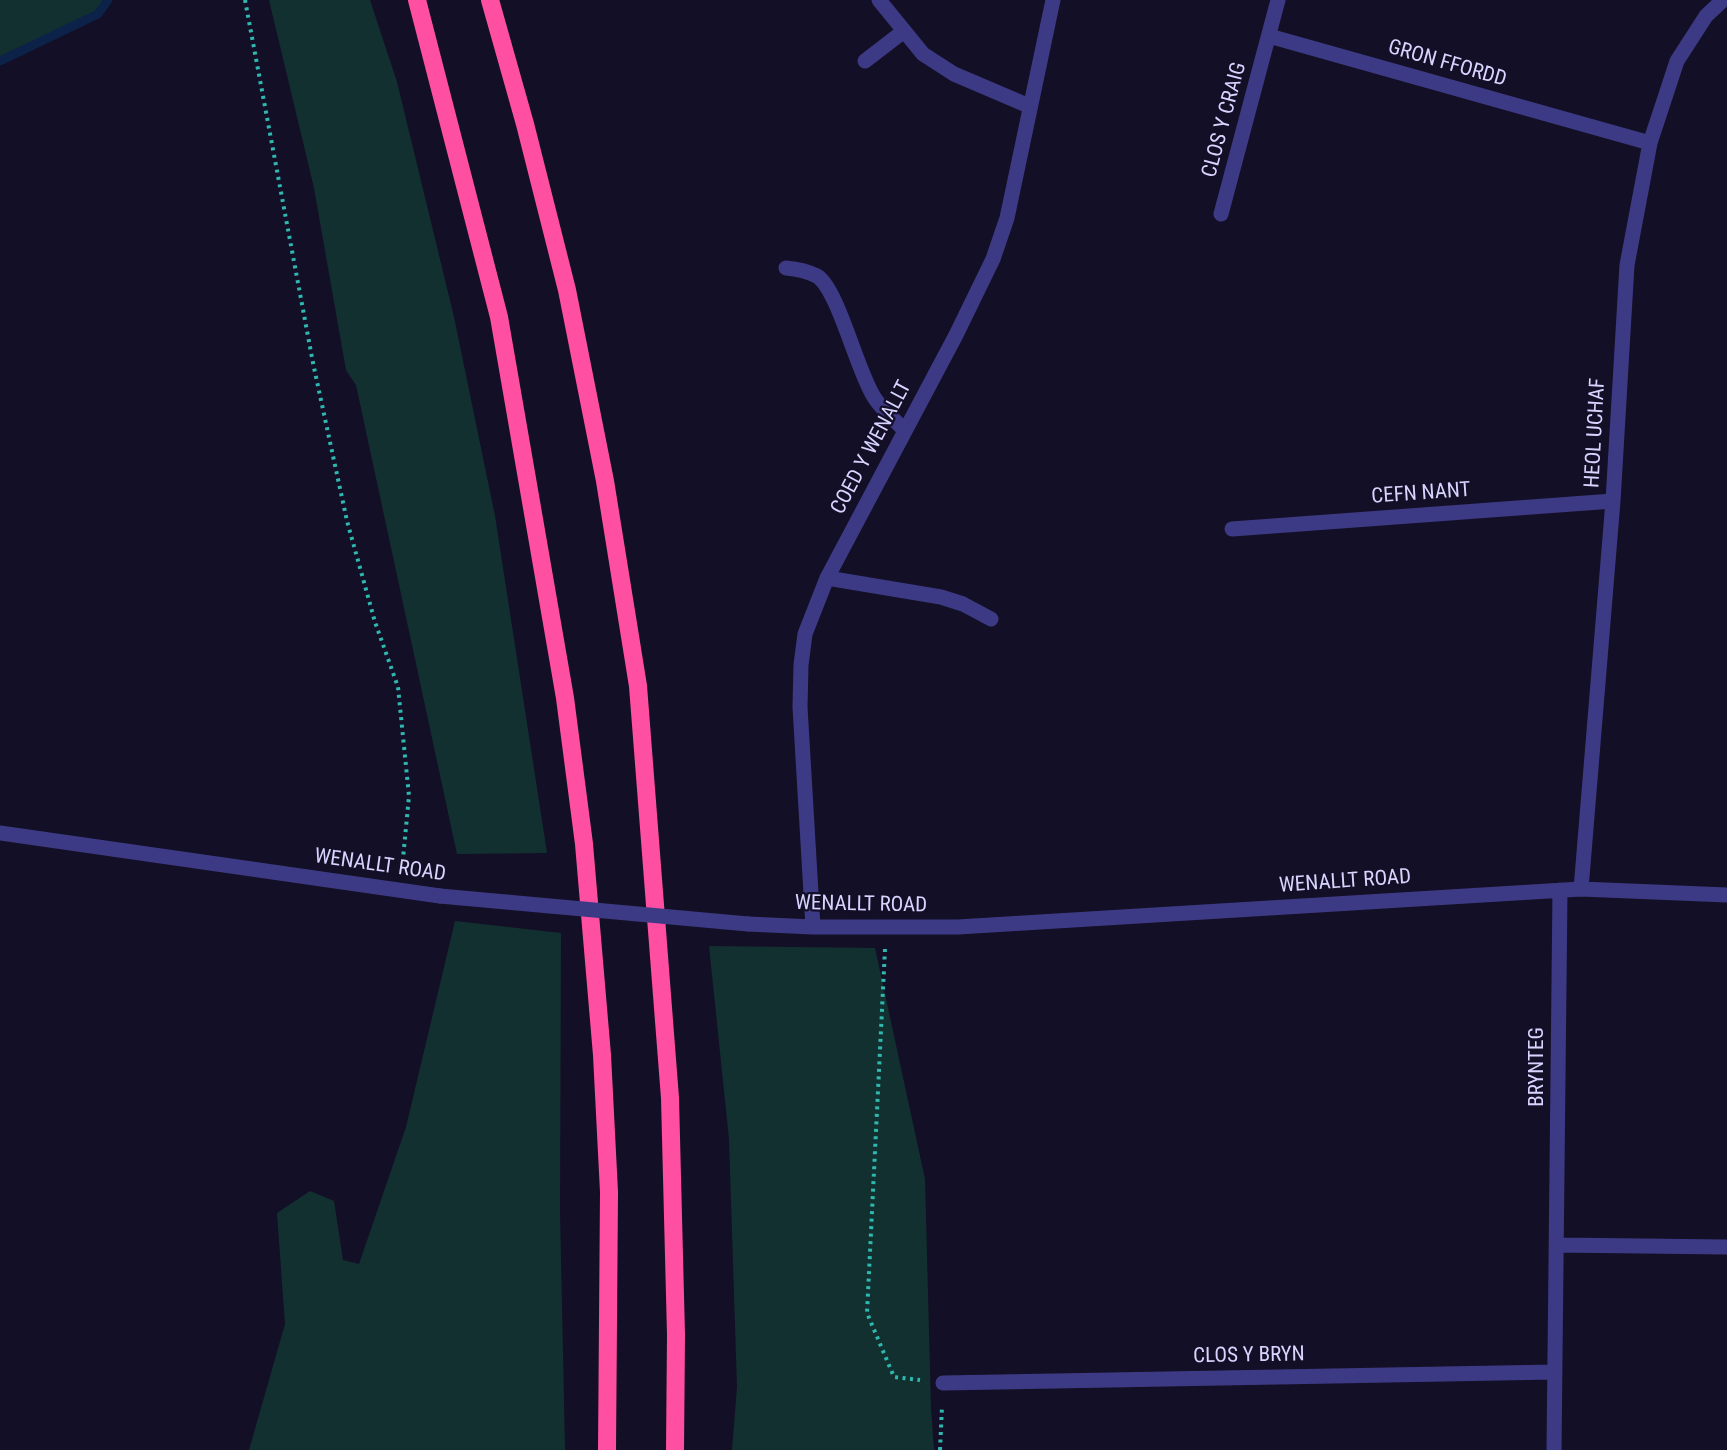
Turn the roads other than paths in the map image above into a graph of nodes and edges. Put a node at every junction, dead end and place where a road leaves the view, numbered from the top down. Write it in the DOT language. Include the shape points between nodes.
graph roads {
  1 [pos="417,0"];
  2 [pos="490,0"];
  3 [pos="879,0"];
  4 [pos="1053,0"];
  5 [pos="1278,0"];
  6 [pos="1723,0"];
  7 [pos="904,30"];
  8 [pos="1269,36"];
  9 [pos="865,61"];
  10 [pos="1029,106"];
  11 [pos="1650,143"];
  12 [pos="1221,214"];
  13 [pos="786,268"];
  14 [pos="905,431"];
  15 [pos="1613,501"];
  16 [pos="1232,529"];
  17 [pos="827,578"];
  18 [pos="991,619"];
  19 [pos="0,833"];
  20 [pos="1581,889"];
  21 [pos="1560,890"];
  22 [pos="1727,895"];
  23 [pos="813,927"];
  24 [pos="1557,1245"];
  25 [pos="1727,1247"];
  26 [pos="1556,1372"];
  27 [pos="943,1383"];
  28 [pos="607,1450"];
  29 [pos="675,1450"];
  30 [pos="1554,1450"];
  1 -- 28 [label="highway" via="499,317 565,698 584,844 603,1055 609,1192"];
  2 -- 29 [label="highway" via="567,290 605,481 638,686 670,1098"];
  3 -- 7 [label="street"];
  4 -- 10 [label="street, COED Y WENALLT"];
  5 -- 8 [label="street"];
  6 -- 11 [label="street, HEOL UCHAF" via="1706,16 1677,61"];
  7 -- 9 [label="street"];
  7 -- 10 [label="street" via="923,54 954,74"];
  8 -- 11 [label="street, GRON FFORDD"];
  8 -- 12 [label="street, CLOS Y CRAIG"];
  10 -- 14 [label="street, COED Y WENALLT" via="1007,218 993,259"];
  11 -- 15 [label="street, HEOL UCHAF" via="1627,265"];
  13 -- 14 [label="street" via="818,277 829,289 874,398"];
  14 -- 17 [label="street, COED Y WENALLT"];
  15 -- 16 [label="street, CEFN NANT"];
  15 -- 20 [label="street, HEOL UCHAF"];
  17 -- 18 [label="street" via="941,597"];
  17 -- 23 [label="street, COED Y WENALLT" via="805,634 801,665"];
  19 -- 23 [label="street, WENALLT ROAD, bridge" via="440,896"];
  20 -- 21 [label="street, WENALLT ROAD"];
  20 -- 22 [label="street, WENALLT ROAD"];
  21 -- 23 [label="street, WENALLT ROAD" via="970,926"];
  21 -- 24 [label="street, BRYNTEG"];
  24 -- 25 [label="street"];
  24 -- 26 [label="street, BRYNTEG"];
  26 -- 27 [label="street, CLOS Y BRYN"];
  26 -- 30 [label="street, BRYNTEG"];
}
